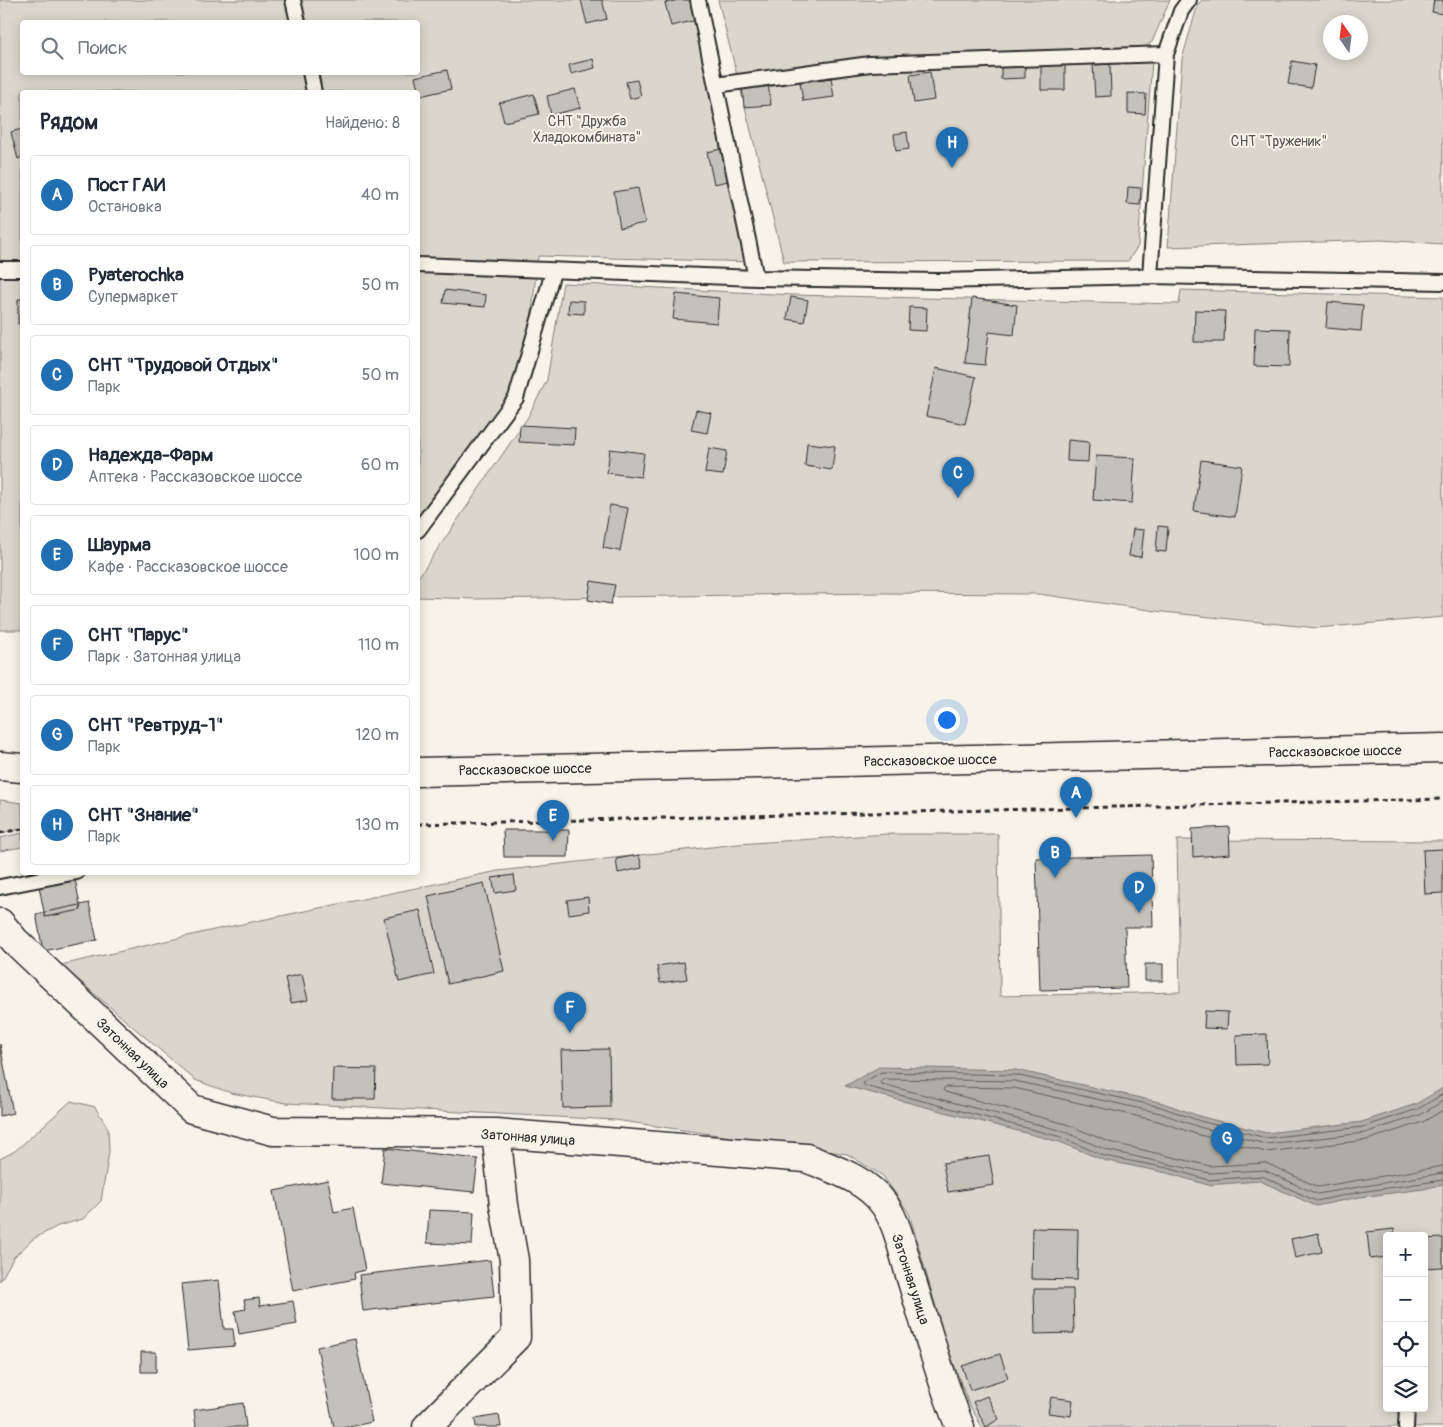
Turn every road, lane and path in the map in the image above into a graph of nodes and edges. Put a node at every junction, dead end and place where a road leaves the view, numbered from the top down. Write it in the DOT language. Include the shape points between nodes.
graph roads {
  1 [pos="293,0"];
  2 [pos="698,0"];
  3 [pos="1189,0"];
  4 [pos="298,20"];
  5 [pos="1166,54"];
  6 [pos="311,75"];
  7 [pos="716,85"];
  8 [pos="314,90"];
  9 [pos="420,265"];
  10 [pos="20,269"];
  11 [pos="0,270"];
  12 [pos="553,272"];
  13 [pos="1150,276"];
  14 [pos="756,278"];
  15 [pos="1443,282"];
  16 [pos="420,527"];
  17 [pos="1443,748"];
  18 [pos="0,766"];
  19 [pos="20,768"];
  20 [pos="420,772"];
  21 [pos="1443,799"];
  22 [pos="420,824"];
  23 [pos="20,829"];
  24 [pos="0,833"];
  25 [pos="62,875"];
  26 [pos="0,887"];
  27 [pos="0,923"];
  28 [pos="496,1134"];
  29 [pos="1406,1412"];
  30 [pos="427,1427"];
  31 [pos="960,1427"];
  32 [pos="1406,1427"];
  1 -- 4 [label="lane"];
  2 -- 7 [label="lane"];
  3 -- 5 [label="lane" via="1181,11"];
  5 -- 7 [label="lane" via="870,64"];
  5 -- 13 [label="lane"];
  6 -- 8 [label="lane"];
  7 -- 14 [label="lane"];
  9 -- 12 [label="lane"];
  10 -- 11 [label="lane"];
  12 -- 14 [label="lane"];
  12 -- 16 [label="lane" via="516,398"];
  13 -- 14 [label="lane" via="938,281"];
  13 -- 15 [label="lane"];
  17 -- 20 [label="street, Рассказовское шоссе"];
  18 -- 19 [label="street"];
  21 -- 22 [label="path"];
  23 -- 24 [label="path"];
  25 -- 26 [label="lane"];
  27 -- 28 [label="street, Затонная улица" via="192,1109 273,1130"];
  28 -- 30 [label="street" via="514,1260 516,1337"];
  28 -- 31 [label="street, Затонная улица" via="806,1158 847,1175 868,1188 884,1204 897,1233"];
  29 -- 32 [label="lane"];
}
